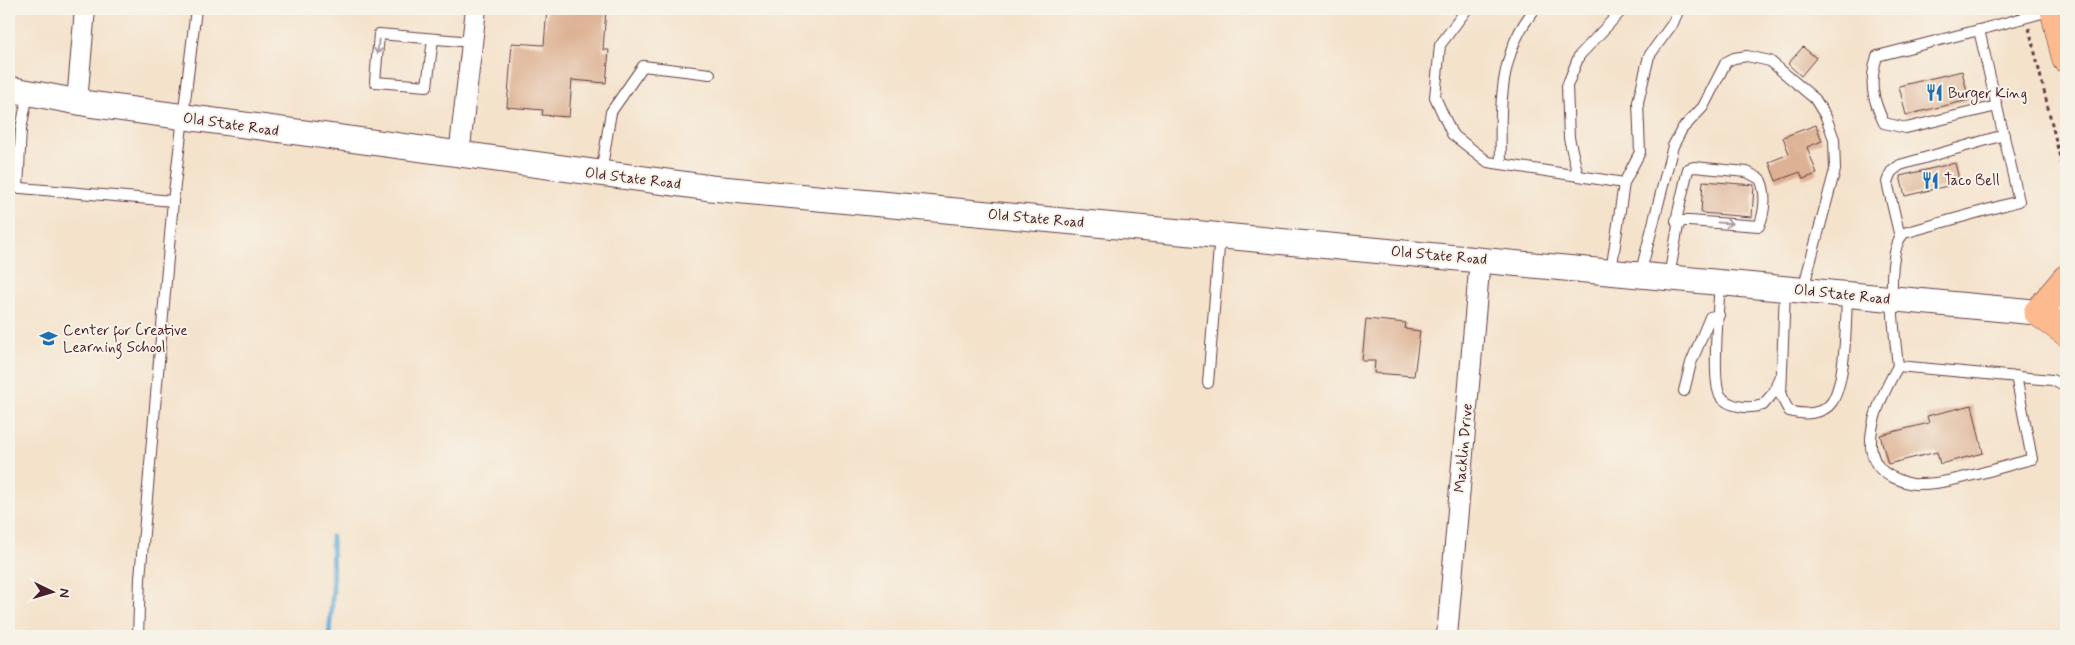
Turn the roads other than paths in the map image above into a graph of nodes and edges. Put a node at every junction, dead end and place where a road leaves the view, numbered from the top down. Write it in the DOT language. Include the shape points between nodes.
graph roads {
  1 [pos="85,9"];
  2 [pos="196,9"];
  3 [pos="476,9"];
  4 [pos="1467,9"];
  5 [pos="1535,9"];
  6 [pos="1623,9"];
  7 [pos="1679,9"];
  8 [pos="2054,9"];
  9 [pos="1979,30"];
  10 [pos="433,39"];
  11 [pos="472,42"];
  12 [pos="2066,59"];
  13 [pos="710,74"];
  14 [pos="18,91"];
  15 [pos="77,102"];
  16 [pos="1997,106"];
  17 [pos="183,117"];
  18 [pos="2004,135"];
  19 [pos="459,155"];
  20 [pos="1501,164"];
  21 [pos="601,174"];
  22 [pos="1578,176"];
  23 [pos="1624,183"];
  24 [pos="13,187"];
  25 [pos="173,201"];
  26 [pos="1678,226"];
  27 [pos="1220,235"];
  28 [pos="1900,237"];
  29 [pos="1480,259"];
  30 [pos="1611,272"];
  31 [pos="1640,275"];
  32 [pos="1669,277"];
  33 [pos="2066,279"];
  34 [pos="1720,282"];
  35 [pos="1794,290"];
  36 [pos="1847,295"];
  37 [pos="1891,299"];
  38 [pos="2038,312"];
  39 [pos="1719,314"];
  40 [pos="2066,315"];
  41 [pos="2066,332"];
  42 [pos="1898,366"];
  43 [pos="1782,370"];
  44 [pos="2016,376"];
  45 [pos="1208,383"];
  46 [pos="2066,387"];
  47 [pos="1684,391"];
  48 [pos="138,636"];
  49 [pos="1447,636"];
  1 -- 15 [label="street"];
  2 -- 17 [label="lane"];
  3 -- 11 [label="street"];
  4 -- 20 [label="lane" via="1440,45 1435,97 1452,134 1488,162"];
  5 -- 20 [label="lane" via="1510,49 1502,89"];
  6 -- 22 [label="lane" via="1579,56 1567,86 1568,138"];
  7 -- 23 [label="lane" via="1649,56 1638,102 1640,152"];
  8 -- 9 [label="lane"];
  8 -- 12 [label="highway"];
  9 -- 16 [label="lane"];
  9 -- 16 [label="lane" via="1877,56 1870,78 1877,109 1884,123 1906,128"];
  10 -- 10 [label="lane, one-way" via="379,34 375,82 427,86"];
  10 -- 11 [label="lane"];
  11 -- 19 [label="street"];
  13 -- 21 [label="lane" via="643,66 611,112"];
  14 -- 15 [label="street, Old State Road"];
  14 -- 24 [label="lane" via="21,129"];
  15 -- 17 [label="street, Old State Road"];
  16 -- 18 [label="lane"];
  17 -- 19 [label="street, Old State Road"];
  17 -- 25 [label="lane"];
  18 -- 28 [label="lane" via="1900,164 1891,172 1888,182"];
  18 -- 28 [label="lane" via="2019,201 1904,233"];
  19 -- 21 [label="street, Old State Road"];
  20 -- 22 [label="lane"];
  21 -- 27 [label="street, Old State Road" via="711,188"];
  22 -- 23 [label="lane"];
  23 -- 30 [label="lane"];
  24 -- 25 [label="lane"];
  25 -- 48 [label="lane" via="140,578"];
  26 -- 26 [label="lane, one-way" via="1689,221 1759,226 1765,193 1760,179 1747,172 1688,169 1676,221"];
  26 -- 32 [label="lane"];
  27 -- 29 [label="street, Old State Road"];
  27 -- 45 [label="lane"];
  28 -- 37 [label="lane"];
  29 -- 30 [label="street, Old State Road"];
  29 -- 49 [label="street, Macklin Drive"];
  30 -- 31 [label="street, Old State Road"];
  31 -- 32 [label="street, Old State Road"];
  31 -- 35 [label="lane" via="1673,146 1682,128 1703,107 1726,62 1747,56 1770,61 1815,99 1834,139 1835,170"];
  32 -- 34 [label="street, Old State Road"];
  33 -- 38 [label="highway"];
  34 -- 35 [label="street, Old State Road"];
  34 -- 39 [label="lane"];
  35 -- 36 [label="street, Old State Road"];
  35 -- 43 [label="lane"];
  36 -- 37 [label="street, Old State Road"];
  36 -- 43 [label="lane" via="1845,340 1833,401 1813,413 1789,411 1782,396"];
  37 -- 38 [label="street, Old State Road"];
  37 -- 42 [label="lane"];
  38 -- 40 [label="street, Old State Road"];
  38 -- 41 [label="highway"];
  39 -- 43 [label="lane" via="1716,386 1727,402 1746,408 1763,405 1774,392"];
  39 -- 47 [label="lane" via="1710,317 1706,325"];
  42 -- 44 [label="lane"];
  42 -- 44 [label="lane" via="1882,393 1874,416 1871,443 1879,469 1887,476 1918,485 2032,459"];
  44 -- 46 [label="lane" via="2052,380"];
}
